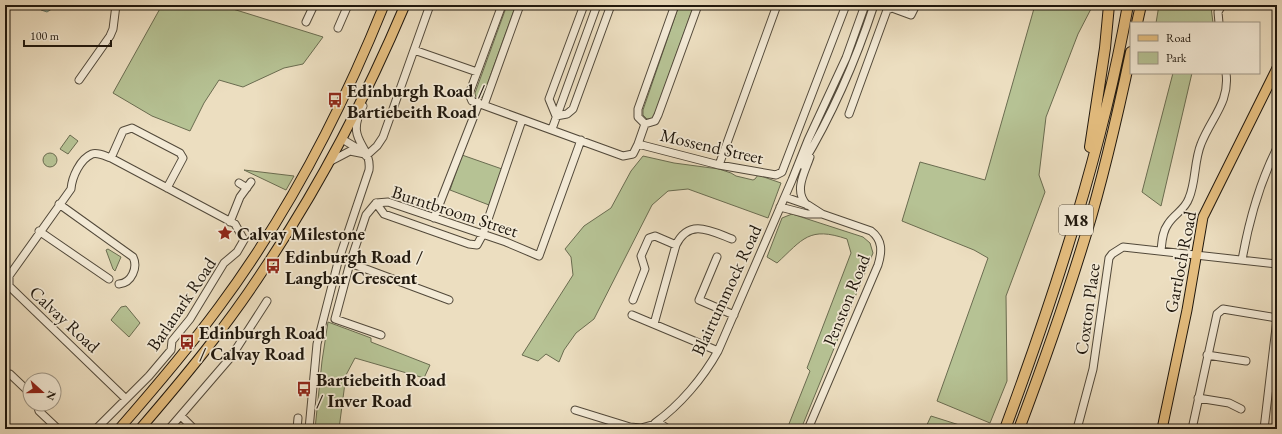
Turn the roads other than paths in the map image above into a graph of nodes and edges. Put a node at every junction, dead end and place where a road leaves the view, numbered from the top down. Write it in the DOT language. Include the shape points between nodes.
graph roads {
  1 [pos="116,5"];
  2 [pos="314,5"];
  3 [pos="348,5"];
  4 [pos="384,5"];
  5 [pos="404,5"];
  6 [pos="430,5"];
  7 [pos="502,5"];
  8 [pos="520,5"];
  9 [pos="584,5"];
  10 [pos="597,5"];
  11 [pos="611,5"];
  12 [pos="675,5"];
  13 [pos="698,5"];
  14 [pos="777,5"];
  15 [pos="846,5"];
  16 [pos="865,5"];
  17 [pos="874,5"];
  18 [pos="916,5"];
  19 [pos="1109,5"];
  20 [pos="1128,5"];
  21 [pos="1141,5"];
  22 [pos="1222,5"];
  23 [pos="306,22"];
  24 [pos="1137,22"];
  25 [pos="1219,22"];
  26 [pos="338,28"];
  27 [pos="414,50"];
  28 [pos="1130,57"];
  29 [pos="1277,68"];
  30 [pos="477,72"];
  31 [pos="1226,74"];
  32 [pos="79,80"];
  33 [pos="370,83"];
  34 [pos="478,103"];
  35 [pos="849,114"];
  36 [pos="556,116"];
  37 [pos="522,120"];
  38 [pos="645,124"];
  39 [pos="552,129"];
  40 [pos="328,130"];
  41 [pos="342,139"];
  42 [pos="581,140"];
  43 [pos="638,144"];
  44 [pos="815,144"];
  45 [pos="1277,148"];
  46 [pos="366,155"];
  47 [pos="111,158"];
  48 [pos="329,162"];
  49 [pos="720,165"];
  50 [pos="792,180"];
  51 [pos="239,183"];
  52 [pos="167,188"];
  53 [pos="785,198"];
  54 [pos="376,203"];
  55 [pos="59,204"];
  56 [pos="808,205"];
  57 [pos="1080,206"];
  58 [pos="780,207"];
  59 [pos="822,214"];
  60 [pos="434,218"];
  61 [pos="230,222"];
  62 [pos="39,231"];
  63 [pos="483,234"];
  64 [pos="732,239"];
  65 [pos="676,245"];
  66 [pos="1161,251"];
  67 [pos="1196,255"];
  68 [pos="717,257"];
  69 [pos="1242,260"];
  70 [pos="350,263"];
  71 [pos="1277,264"];
  72 [pos="109,279"];
  73 [pos="119,284"];
  74 [pos="7,287"];
  75 [pos="449,300"];
  76 [pos="632,300"];
  77 [pos="267,301"];
  78 [pos="632,315"];
  79 [pos="734,315"];
  80 [pos="1277,319"];
  81 [pos="654,324"];
  82 [pos="381,335"];
  83 [pos="718,351"];
  84 [pos="1207,355"];
  85 [pos="1246,361"];
  86 [pos="5,374"];
  87 [pos="22,386"];
  88 [pos="126,398"];
  89 [pos="1198,398"];
  90 [pos="676,406"];
  91 [pos="1241,408"];
  92 [pos="575,410"];
  93 [pos="40,412"];
  94 [pos="181,416"];
  95 [pos="298,418"];
  96 [pos="651,426"];
  97 [pos="631,428"];
  98 [pos="668,428"];
  99 [pos="58,429"];
  100 [pos="96,429"];
  101 [pos="120,429"];
  102 [pos="140,429"];
  103 [pos="169,429"];
  104 [pos="194,429"];
  105 [pos="297,429"];
  106 [pos="309,429"];
  107 [pos="808,429"];
  108 [pos="1005,429"];
  109 [pos="1019,429"];
  110 [pos="1077,429"];
  111 [pos="1162,429"];
  112 [pos="1192,429"];
  113 [pos="1264,429"];
  1 -- 32 [label="street" via="110,36"];
  2 -- 23 [label="street"];
  3 -- 26 [label="street"];
  4 -- 40 [label="main road" via="346,95"];
  5 -- 33 [label="main road"];
  6 -- 27 [label="street"];
  7 -- 30 [label="street"];
  8 -- 34 [label="street"];
  9 -- 36 [label="street" via="549,99"];
  10 -- 36 [label="street"];
  11 -- 36 [label="street" via="573,109 567,114"];
  12 -- 38 [label="street" via="638,109 638,117"];
  13 -- 38 [label="street" via="658,115 655,121"];
  14 -- 49 [label="street"];
  15 -- 49 [label="street, Mossend Street" via="782,172 776,175"];
  16 -- 50 [label="street, Blairtummock Road" via="846,58"];
  17 -- 44 [label="street, Blairtummock Road" via="854,61"];
  18 -- 35 [label="street" via="911,15 892,8 887,10"];
  19 -- 57 [label="highway" via="1105,48"];
  20 -- 57 [label="highway, M8" via="1104,116"];
  21 -- 24 [label="highway"];
  22 -- 25 [label="street" via="1218,12"];
  27 -- 30 [label="street"];
  27 -- 46 [label="street" via="383,138"];
  28 -- 109 [label="highway, M8" via="1113,136 1087,234 1051,346"];
  29 -- 67 [label="main road, Gartloch Road" via="1208,204"];
  30 -- 34 [label="street" via="468,94"];
  31 -- 66 [label="street" via="1228,87 1200,145 1190,198 1168,224 1163,234"];
  33 -- 41 [label="main road"];
  33 -- 46 [label="street" via="369,93 356,126 356,135"];
  34 -- 37 [label="street, Mossend Street"];
  34 -- 60 [label="street"];
  36 -- 39 [label="street"];
  37 -- 39 [label="street, Mossend Street"];
  37 -- 63 [label="street"];
  38 -- 43 [label="street"];
  39 -- 42 [label="street, Mossend Street"];
  40 -- 41 [label="main road"];
  40 -- 101 [label="main road" via="254,257 177,361"];
  41 -- 46 [label="street"];
  41 -- 48 [label="main road"];
  42 -- 43 [label="street, Mossend Street" via="623,156 633,154"];
  42 -- 63 [label="street, Burntbroom Street" via="539,256"];
  43 -- 49 [label="street, Mossend Street"];
  44 -- 50 [label="street, Blairtummock Road"];
  44 -- 56 [label="street" via="800,184 801,196"];
  45 -- 69 [label="street" via="1256,196"];
  46 -- 48 [label="street" via="350,151"];
  46 -- 106 [label="street" via="369,170 338,262 317,344"];
  47 -- 52 [label="street, Barlanark Road"];
  47 -- 52 [label="street" via="123,131 132,128 180,153 183,158"];
  47 -- 55 [label="street, Calvay Road" via="93,154 85,159 74,174 71,189"];
  48 -- 102 [label="main road" via="264,270 186,375"];
  50 -- 53 [label="street, Blairtummock Road"];
  51 -- 61 [label="street" via="249,185 240,198"];
  52 -- 61 [label="street, Barlanark Road"];
  53 -- 56 [label="street, Penston Road"];
  53 -- 58 [label="street, Blairtummock Road"];
  54 -- 60 [label="street, Burntbroom Street" via="388,202"];
  54 -- 63 [label="street, Burntbroom Street" via="384,214 469,244 477,245"];
  54 -- 70 [label="street" via="366,215"];
  55 -- 62 [label="street, Calvay Road"];
  55 -- 73 [label="street" via="133,257 136,268 127,280"];
  56 -- 59 [label="street, Penston Road"];
  57 -- 108 [label="highway, M8" via="1037,344"];
  58 -- 59 [label="street, Penston Road" via="807,214"];
  58 -- 79 [label="street, Blairtummock Road"];
  59 -- 107 [label="street, Penston Road" via="871,231 876,235 882,249 878,265"];
  60 -- 63 [label="street, Burntbroom Street"];
  61 -- 88 [label="street, Barlanark Road" via="235,224 244,240 237,252 224,263 190,319 172,341 171,350"];
  62 -- 72 [label="street"];
  62 -- 74 [label="street, Calvay Road" via="9,276"];
  64 -- 65 [label="street" via="695,228 685,233"];
  65 -- 76 [label="street" via="655,236 649,238 641,256 645,269"];
  65 -- 81 [label="street"];
  66 -- 67 [label="street, Coxton Place"];
  66 -- 110 [label="street, Coxton Place" via="1123,247 1109,258 1093,369"];
  67 -- 69 [label="street, Coxton Place"];
  67 -- 111 [label="main road, Gartloch Road"];
  68 -- 79 [label="street" via="699,300"];
  69 -- 71 [label="street, Coxton Place"];
  70 -- 75 [label="street"];
  70 -- 82 [label="street" via="335,319"];
  74 -- 88 [label="street, Calvay Road"];
  77 -- 94 [label="street" via="230,357"];
  78 -- 81 [label="street"];
  79 -- 83 [label="street, Blairtummock Road"];
  80 -- 84 [label="street" via="1223,309 1219,311 1216,314"];
  80 -- 113 [label="street"];
  81 -- 83 [label="street"];
  83 -- 90 [label="street, Blairtummock Road" via="707,369"];
  84 -- 85 [label="street"];
  84 -- 89 [label="street"];
  86 -- 87 [label="street" via="10,374"];
  88 -- 100 [label="street, Barlanark Road"];
  89 -- 91 [label="street" via="1229,403"];
  89 -- 112 [label="street"];
  90 -- 96 [label="street, Blairtummock Road"];
  90 -- 98 [label="street, Blairtummock Road" via="669,419"];
  92 -- 97 [label="street"];
  93 -- 99 [label="street"];
  94 -- 103 [label="street"];
  94 -- 104 [label="street"];
  95 -- 105 [label="street"];
  96 -- 97 [label="street"];
  96 -- 98 [label="street" via="663,424"];
}
